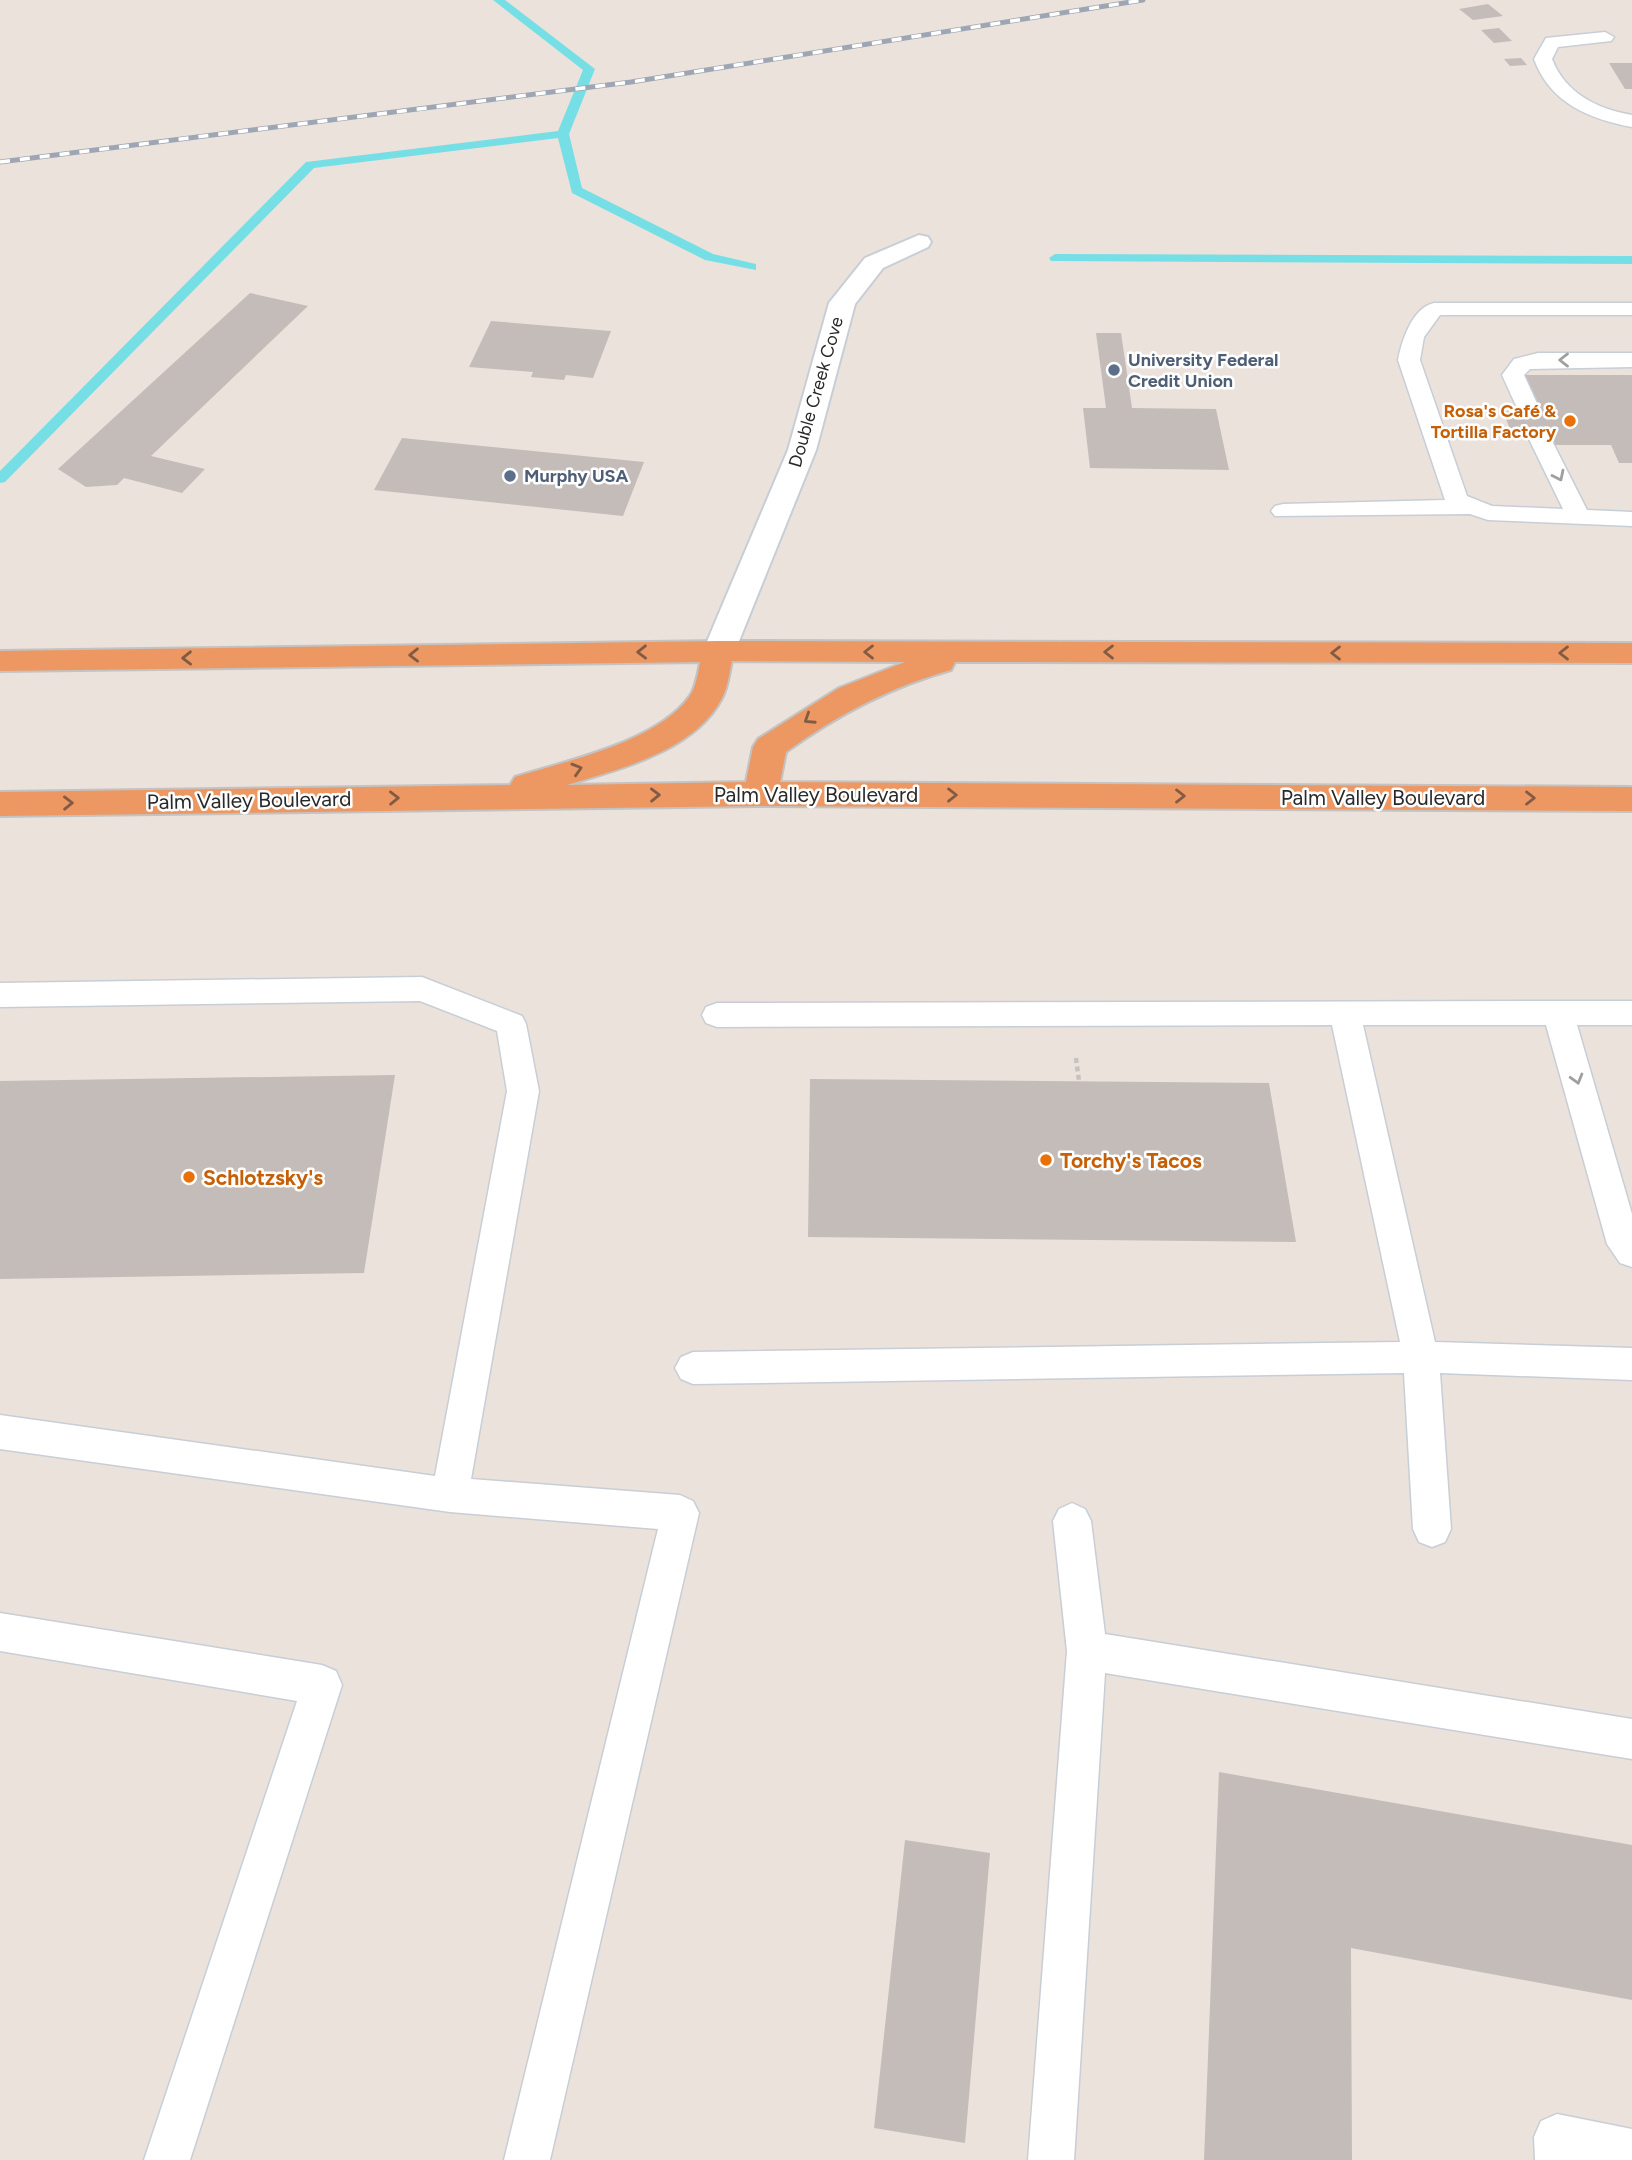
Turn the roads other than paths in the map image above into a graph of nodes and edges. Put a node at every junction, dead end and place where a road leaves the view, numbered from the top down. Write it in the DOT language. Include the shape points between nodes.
graph roads {
  1 [pos="1605,37"];
  2 [pos="1632,121"];
  3 [pos="919,242"];
  4 [pos="1632,309"];
  5 [pos="1632,360"];
  6 [pos="1528,410"];
  7 [pos="1538,435"];
  8 [pos="1474,507"];
  9 [pos="1283,511"];
  10 [pos="1579,517"];
  11 [pos="1632,519"];
  12 [pos="719,651"];
  13 [pos="987,652"];
  14 [pos="1632,653"];
  15 [pos="10,663"];
  16 [pos="761,794"];
  17 [pos="489,797"];
  18 [pos="1632,799"];
  19 [pos="0,804"];
  20 [pos="0,995"];
  21 [pos="1345,1013"];
  22 [pos="1558,1013"];
  23 [pos="1632,1013"];
  24 [pos="717,1014"];
  25 [pos="1632,1253"];
  26 [pos="1421,1357"];
  27 [pos="1632,1364"];
  28 [pos="693,1368"];
  29 [pos="0,1432"];
  30 [pos="450,1495"];
  31 [pos="1072,1521"];
  32 [pos="1432,1529"];
  33 [pos="0,1632"];
  34 [pos="1087,1651"];
  35 [pos="1632,1739"];
  36 [pos="1632,2152"];
  37 [pos="167,2160"];
  38 [pos="527,2160"];
  39 [pos="1051,2160"];
  40 [pos="1558,2160"];
  1 -- 2 [label="lane" via="1552,42 1543,59 1546,74 1571,98 1605,117"];
  3 -- 12 [label="street, Double Creek Cove" via="874,263 842,303 802,450"];
  4 -- 8 [label="lane" via="1434,309 1413,337 1409,360 1457,500"];
  5 -- 6 [label="lane, one-way" via="1522,364 1513,375"];
  7 -- 10 [label="lane, one-way"];
  8 -- 9 [label="lane"];
  8 -- 10 [label="lane" via="1488,513"];
  10 -- 11 [label="lane"];
  13 -- 12 [label="highway, one-way"];
  12 -- 15 [label="highway, one-way"];
  17 -- 12 [label="highway, one-way" via="673,733 703,702"];
  14 -- 13 [label="highway, one-way"];
  13 -- 16 [label="highway, one-way" via="918,668 812,716 770,747"];
  17 -- 16 [label="highway, Palm Valley Boulevard, one-way"];
  16 -- 18 [label="highway, Palm Valley Boulevard, one-way"];
  19 -- 17 [label="highway, Palm Valley Boulevard, one-way"];
  20 -- 30 [label="lane" via="422,989 511,1024 523,1091"];
  21 -- 22 [label="lane"];
  21 -- 24 [label="lane"];
  21 -- 26 [label="lane"];
  22 -- 23 [label="lane"];
  22 -- 25 [label="lane, one-way" via="1624,1244"];
  26 -- 27 [label="lane"];
  26 -- 28 [label="lane"];
  26 -- 32 [label="lane"];
  29 -- 30 [label="lane"];
  30 -- 38 [label="lane" via="680,1513"];
  31 -- 34 [label="lane"];
  33 -- 37 [label="lane" via="322,1685"];
  34 -- 35 [label="lane"];
  34 -- 39 [label="lane"];
  36 -- 40 [label="lane" via="1557,2137"];
}
